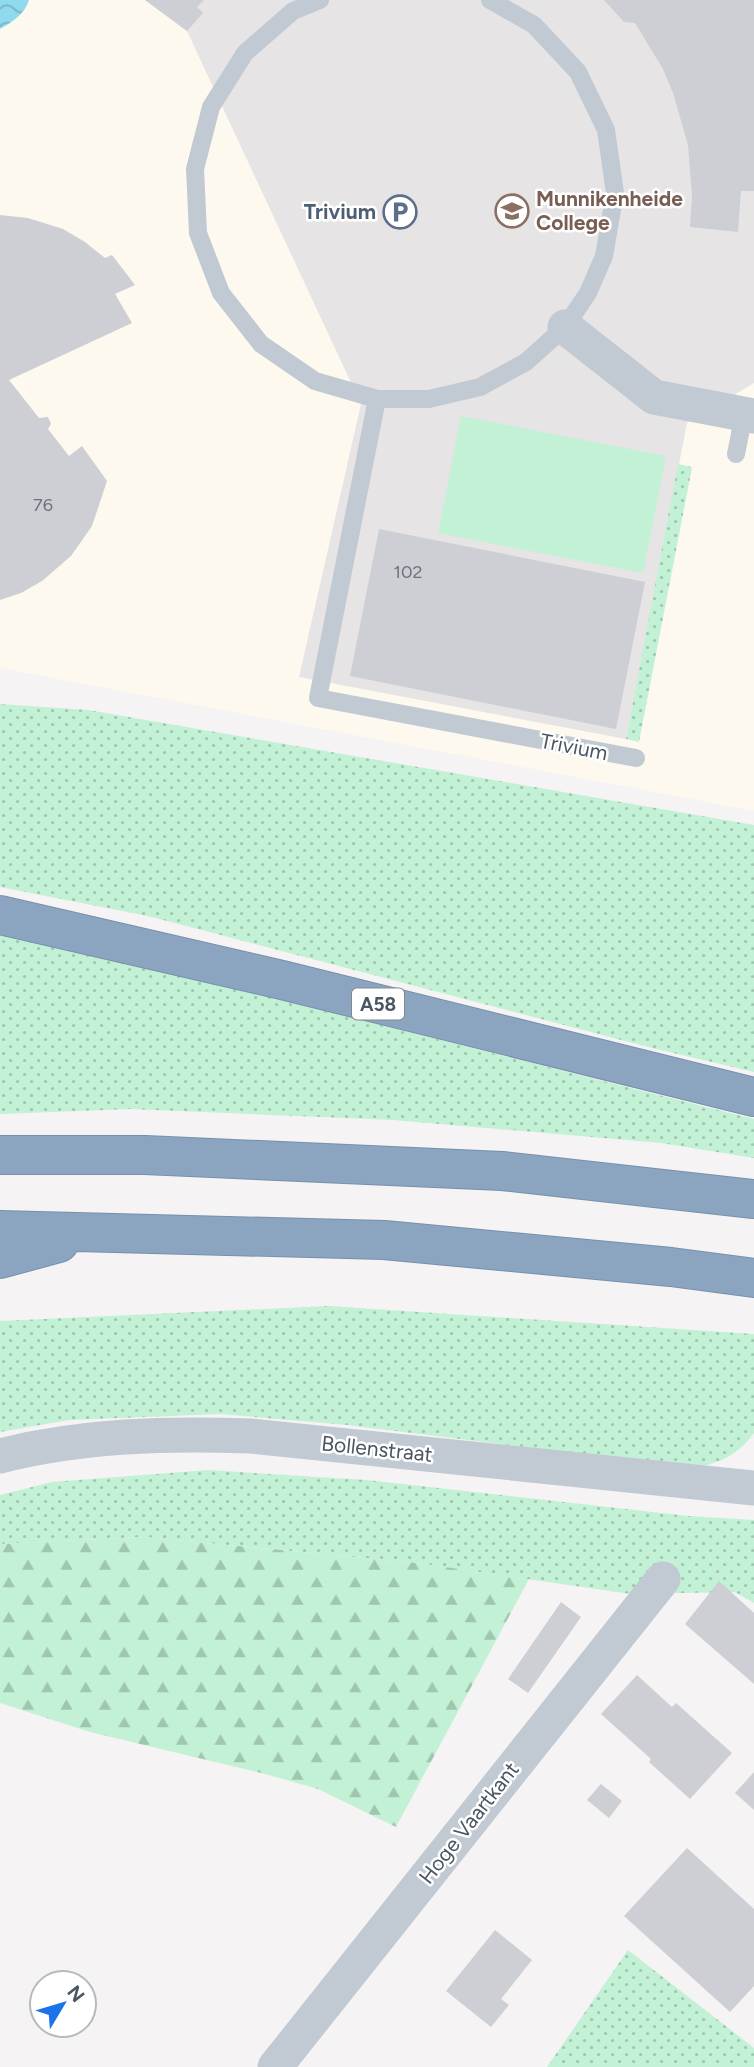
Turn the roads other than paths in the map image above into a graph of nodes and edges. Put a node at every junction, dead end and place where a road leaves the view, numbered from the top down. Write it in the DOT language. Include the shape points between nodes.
graph roads {
  1 [pos="320,0"];
  2 [pos="490,0"];
  3 [pos="565,327"];
  4 [pos="377,399"];
  5 [pos="749,415"];
  6 [pos="736,454"];
  7 [pos="636,758"];
  8 [pos="0,915"];
  9 [pos="754,1097"];
  10 [pos="0,1155"];
  11 [pos="754,1199"];
  12 [pos="0,1230"];
  13 [pos="99,1232"];
  14 [pos="0,1259"];
  15 [pos="754,1278"];
  16 [pos="0,1456"];
  17 [pos="754,1489"];
  18 [pos="663,1579"];
  19 [pos="275,2067"];
  1 -- 4 [label="lane" via="293,11 245,53 211,107 195,169 198,233 221,293 261,344 315,380"];
  2 -- 3 [label="lane" via="534,25 578,72 606,130 615,193 604,256 588,293"];
  3 -- 4 [label="lane" via="526,362 480,387 429,399"];
  3 -- 5 [label="street" via="654,397"];
  4 -- 7 [label="lane, Trivium" via="318,698"];
  5 -- 6 [label="lane"];
  8 -- 9 [label="highway, A58"];
  10 -- 11 [label="highway" via="145,1155 502,1171"];
  12 -- 13 [label="highway"];
  13 -- 14 [label="highway"];
  13 -- 15 [label="highway" via="384,1240"];
  16 -- 17 [label="street, Bollenstraat" via="83,1440 239,1436"];
  18 -- 19 [label="street, Hoge Vaartkant"];
}
